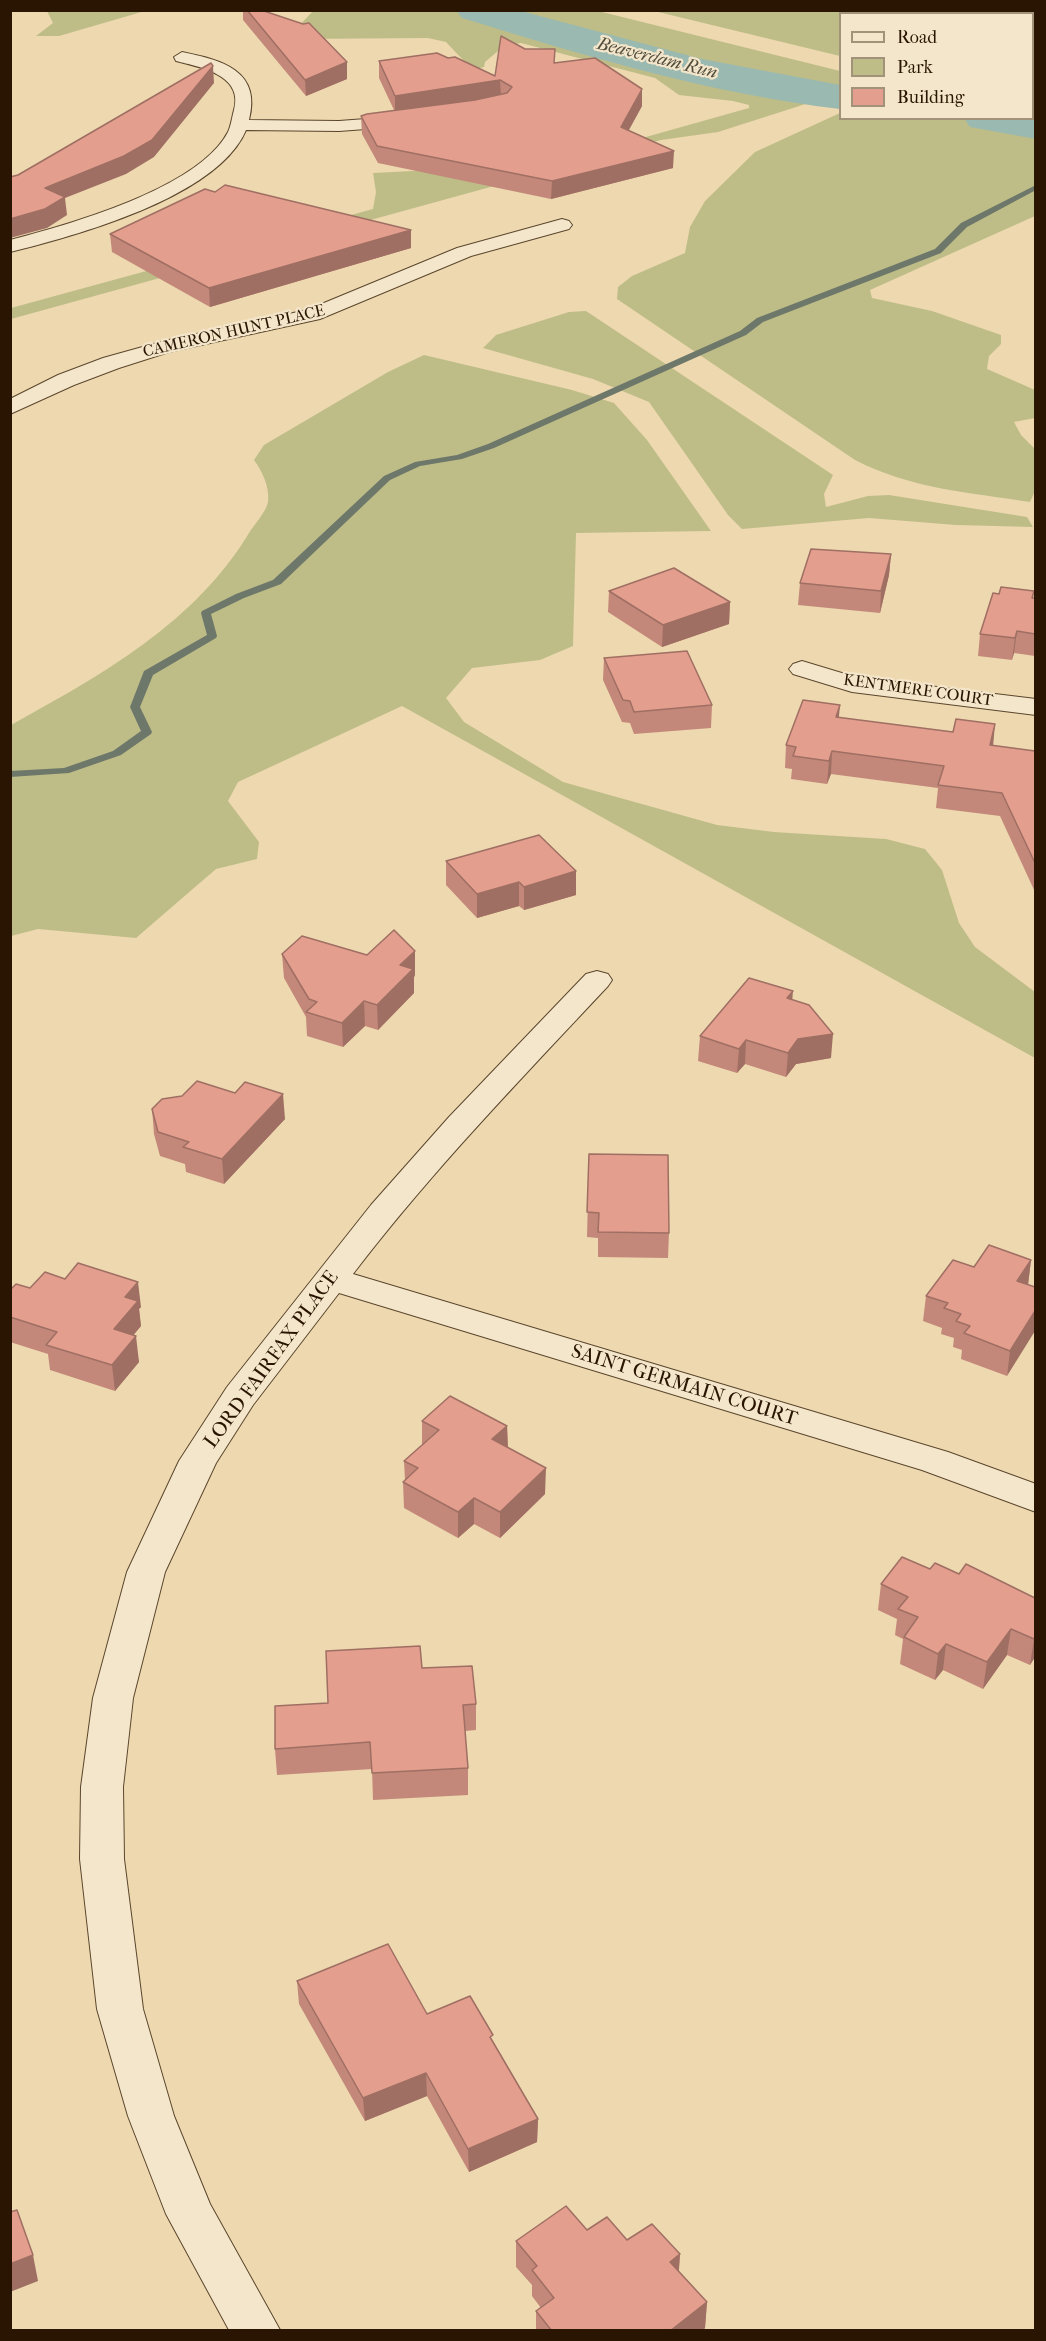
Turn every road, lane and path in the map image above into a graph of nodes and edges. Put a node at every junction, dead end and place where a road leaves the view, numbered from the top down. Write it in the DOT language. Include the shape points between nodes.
graph roads {
  1 [pos="182,57"];
  2 [pos="425,119"];
  3 [pos="243,125"];
  4 [pos="562,225"];
  5 [pos="10,246"];
  6 [pos="10,408"];
  7 [pos="802,669"];
  8 [pos="1035,707"];
  9 [pos="597,980"];
  10 [pos="331,1279"];
  11 [pos="1035,1499"];
  12 [pos="255,2331"];
  1 -- 3 [label="street" via="217,65 234,76 244,100"];
  2 -- 3 [label="street" via="339,126"];
  3 -- 5 [label="street" via="207,165 162,193 80,227"];
  4 -- 6 [label="street, CAMERON HUNT PLACE" via="464,252 313,315 173,345 111,363"];
  7 -- 8 [label="street, KENTMERE COURT" via="852,684"];
  9 -- 10 [label="street, LORD FAIRFAX PLACE" via="460,1124"];
  10 -- 11 [label="street, SAINT GERMAIN COURT" via="935,1461"];
  10 -- 12 [label="street, LORD FAIRFAX PLACE" via="240,1396 198,1461 146,1572 112,1698 102,1788 102,1859 123,2019 151,2116 190,2214"];
}
